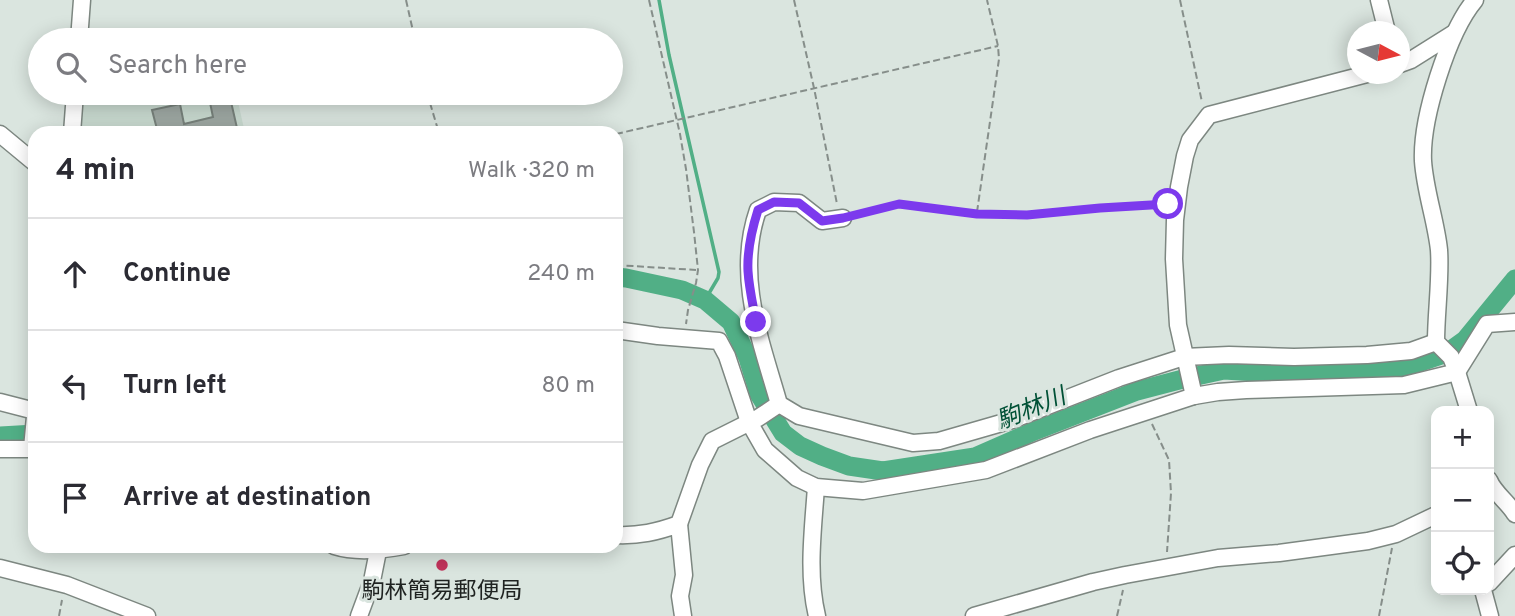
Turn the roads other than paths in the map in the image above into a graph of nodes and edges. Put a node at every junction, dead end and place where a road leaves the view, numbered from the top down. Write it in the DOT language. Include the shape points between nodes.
graph roads {
  1 [pos="82,0"];
  2 [pos="1380,0"];
  3 [pos="1475,0"];
  4 [pos="1385,21"];
  5 [pos="80,28"];
  6 [pos="1454,33"];
  7 [pos="1410,55"];
  8 [pos="1410,62"];
  9 [pos="1439,76"];
  10 [pos="1347,79"];
  11 [pos="74,105"];
  12 [pos="73,126"];
  13 [pos="0,134"];
  14 [pos="28,157"];
  15 [pos="843,218"];
  16 [pos="1515,322"];
  17 [pos="623,331"];
  18 [pos="1436,342"];
  19 [pos="1184,357"];
  20 [pos="1457,372"];
  21 [pos="1194,396"];
  22 [pos="0,402"];
  23 [pos="779,404"];
  24 [pos="1467,406"];
  25 [pos="28,409"];
  26 [pos="749,422"];
  27 [pos="0,449"];
  28 [pos="28,449"];
  29 [pos="816,487"];
  30 [pos="1494,489"];
  31 [pos="1515,514"];
  32 [pos="1431,517"];
  33 [pos="679,524"];
  34 [pos="623,536"];
  35 [pos="378,553"];
  36 [pos="1515,555"];
  37 [pos="0,568"];
  38 [pos="1494,578"];
  39 [pos="1484,595"];
  40 [pos="146,616"];
  41 [pos="359,616"];
  42 [pos="682,616"];
  43 [pos="817,616"];
  44 [pos="974,616"];
  45 [pos="1490,616"];
  1 -- 5 [label="street"];
  2 -- 4 [label="street"];
  3 -- 6 [label="street"];
  6 -- 7 [label="street"];
  6 -- 9 [label="street"];
  8 -- 9 [label="street"];
  9 -- 18 [label="street" via="1424,127 1423,160 1439,250"];
  10 -- 19 [label="street" via="1209,115 1190,140 1174,220 1178,326"];
  11 -- 12 [label="street"];
  13 -- 14 [label="street"];
  15 -- 23 [label="street" via="822,221 799,203 774,202 758,210 748,270 756,322"];
  16 -- 20 [label="street" via="1487,324"];
  17 -- 26 [label="street" via="719,341"];
  18 -- 19 [label="street" via="1411,352 1367,355"];
  18 -- 20 [label="street" via="1451,357"];
  19 -- 21 [label="street"];
  19 -- 23 [label="street" via="1012,420 939,441 913,443 799,416"];
  20 -- 21 [label="street" via="1404,385"];
  20 -- 24 [label="street"];
  21 -- 29 [label="street" via="986,470 863,491"];
  22 -- 25 [label="street"];
  23 -- 26 [label="street"];
  26 -- 29 [label="street" via="765,450 797,478"];
  26 -- 33 [label="street" via="712,441"];
  27 -- 28 [label="street"];
  29 -- 43 [label="street" via="811,572"];
  30 -- 31 [label="street"];
  32 -- 44 [label="street" via="1368,541 1219,558 1125,575"];
  33 -- 34 [label="street"];
  33 -- 42 [label="street"];
  35 -- 41 [label="street"];
  36 -- 38 [label="street"];
  37 -- 40 [label="street" via="67,585"];
  39 -- 45 [label="street"];
}
